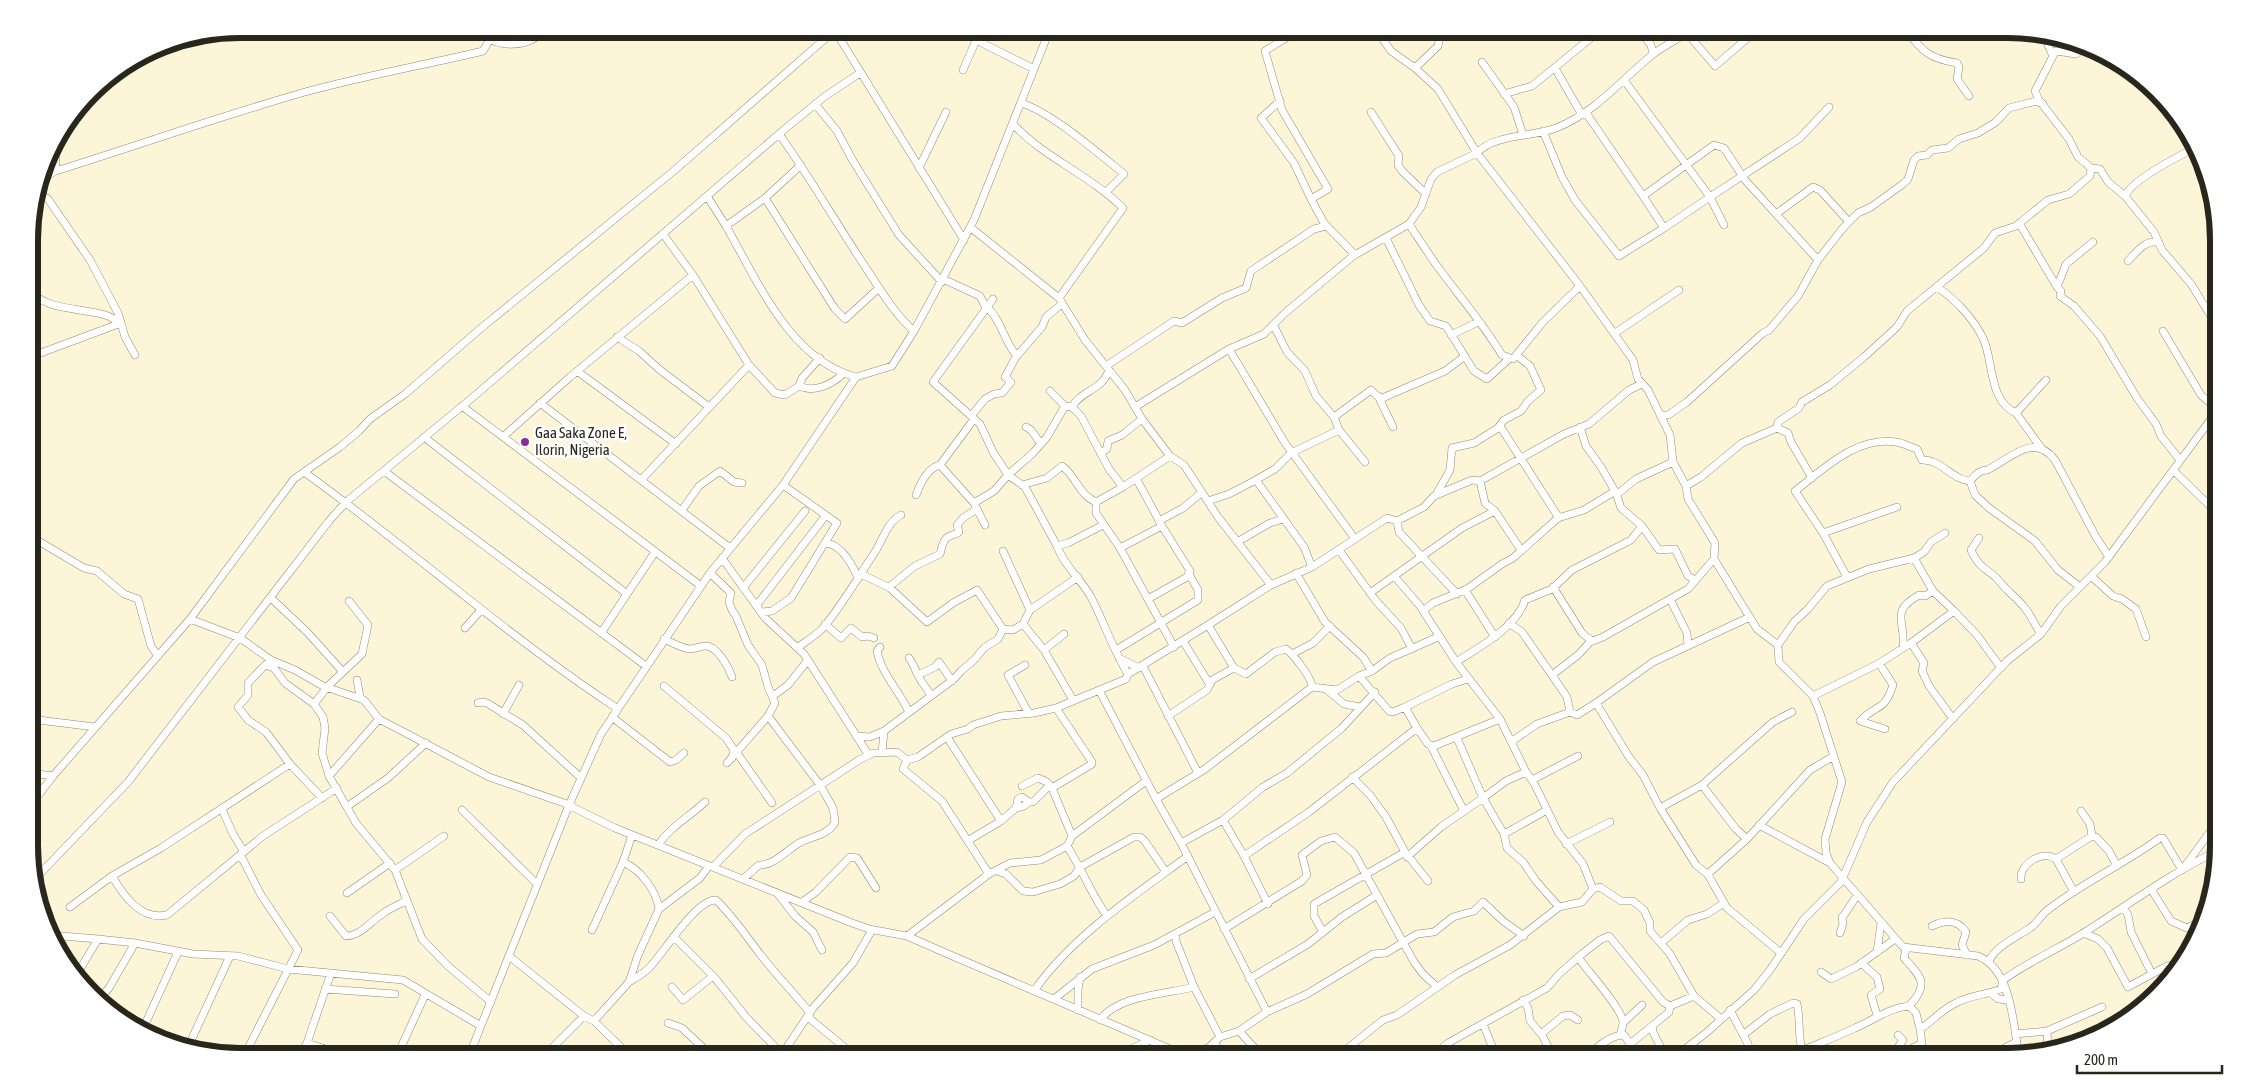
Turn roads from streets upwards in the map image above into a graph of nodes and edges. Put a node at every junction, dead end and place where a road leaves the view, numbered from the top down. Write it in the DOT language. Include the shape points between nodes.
graph roads {
  1 [pos="535,38"];
  2 [pos="824,38"];
  3 [pos="839,38"];
  4 [pos="1046,38"];
  5 [pos="1286,38"];
  6 [pos="1382,38"];
  7 [pos="1440,38"];
  8 [pos="1591,38"];
  9 [pos="1645,38"];
  10 [pos="1679,38"];
  11 [pos="1691,38"];
  12 [pos="1748,38"];
  13 [pos="1913,38"];
  14 [pos="490,39"];
  15 [pos="976,40"];
  16 [pos="2048,41"];
  17 [pos="2079,51"];
  18 [pos="1653,54"];
  19 [pos="2053,56"];
  20 [pos="1482,62"];
  21 [pos="1414,68"];
  22 [pos="1555,68"];
  23 [pos="1034,69"];
  24 [pos="963,70"];
  25 [pos="860,74"];
  26 [pos="1624,80"];
  27 [pos="1504,94"];
  28 [pos="1969,96"];
  29 [pos="1280,101"];
  30 [pos="1021,103"];
  31 [pos="815,104"];
  32 [pos="2042,104"];
  33 [pos="1829,107"];
  34 [pos="946,112"];
  35 [pos="1371,112"];
  36 [pos="1584,114"];
  37 [pos="1013,124"];
  38 [pos="1543,131"];
  39 [pos="779,134"];
  40 [pos="1523,135"];
  41 [pos="2189,151"];
  42 [pos="1477,153"];
  43 [pos="56,156"];
  44 [pos="801,165"];
  45 [pos="1685,165"];
  46 [pos="919,168"];
  47 [pos="2091,168"];
  48 [pos="56,171"];
  49 [pos="48,175"];
  50 [pos="1742,175"];
  51 [pos="1107,191"];
  52 [pos="1426,194"];
  53 [pos="42,195"];
  54 [pos="708,196"];
  55 [pos="1643,196"];
  56 [pos="2125,196"];
  57 [pos="765,198"];
  58 [pos="1710,198"];
  59 [pos="1311,199"];
  60 [pos="1776,214"];
  61 [pos="1849,222"];
  62 [pos="2019,223"];
  63 [pos="1409,224"];
  64 [pos="1724,225"];
  65 [pos="726,226"];
  66 [pos="1327,226"];
  67 [pos="970,227"];
  68 [pos="1664,228"];
  69 [pos="663,234"];
  70 [pos="1386,238"];
  71 [pos="964,240"];
  72 [pos="2093,242"];
  73 [pos="2158,243"];
  74 [pos="1355,255"];
  75 [pos="1818,260"];
  76 [pos="2128,261"];
  77 [pos="693,275"];
  78 [pos="942,281"];
  79 [pos="1580,286"];
  80 [pos="1937,287"];
  81 [pos="2057,287"];
  82 [pos="879,288"];
  83 [pos="1679,290"];
  84 [pos="38,298"];
  85 [pos="993,299"];
  86 [pos="1060,301"];
  87 [pos="986,308"];
  88 [pos="2210,315"];
  89 [pos="1478,322"];
  90 [pos="120,323"];
  91 [pos="1274,326"];
  92 [pos="2162,330"];
  93 [pos="914,331"];
  94 [pos="1614,334"];
  95 [pos="1452,335"];
  96 [pos="617,337"];
  97 [pos="1229,350"];
  98 [pos="38,354"];
  99 [pos="135,355"];
  100 [pos="1017,356"];
  101 [pos="1465,356"];
  102 [pos="1513,356"];
  103 [pos="820,358"];
  104 [pos="749,365"];
  105 [pos="1108,368"];
  106 [pos="577,371"];
  107 [pos="843,374"];
  108 [pos="856,377"];
  109 [pos="2046,380"];
  110 [pos="1642,384"];
  111 [pos="799,386"];
  112 [pos="1050,391"];
  113 [pos="1378,396"];
  114 [pos="540,403"];
  115 [pos="2210,403"];
  116 [pos="462,406"];
  117 [pos="709,407"];
  118 [pos="1068,407"];
  119 [pos="1135,408"];
  120 [pos="2016,413"];
  121 [pos="1661,415"];
  122 [pos="973,417"];
  123 [pos="1334,417"];
  124 [pos="1142,419"];
  125 [pos="2210,420"];
  126 [pos="1500,426"];
  127 [pos="1026,427"];
  128 [pos="1393,427"];
  129 [pos="1580,427"];
  130 [pos="1777,428"];
  131 [pos="1339,430"];
  132 [pos="504,436"];
  133 [pos="424,437"];
  134 [pos="676,444"];
  135 [pos="1040,444"];
  136 [pos="2042,449"];
  137 [pos="1292,452"];
  138 [pos="1100,453"];
  139 [pos="1170,456"];
  140 [pos="1520,460"];
  141 [pos="2180,460"];
  142 [pos="1365,462"];
  143 [pos="1673,462"];
  144 [pos="940,465"];
  145 [pos="2173,470"];
  146 [pos="384,471"];
  147 [pos="304,472"];
  148 [pos="1008,476"];
  149 [pos="1812,478"];
  150 [pos="642,479"];
  151 [pos="1137,480"];
  152 [pos="1256,480"];
  153 [pos="1480,481"];
  154 [pos="1970,481"];
  155 [pos="742,483"];
  156 [pos="1022,484"];
  157 [pos="783,485"];
  158 [pos="1686,486"];
  159 [pos="1123,487"];
  160 [pos="1201,493"];
  161 [pos="1616,493"];
  162 [pos="916,495"];
  163 [pos="1436,496"];
  164 [pos="1208,501"];
  165 [pos="346,502"];
  166 [pos="1096,502"];
  167 [pos="976,506"];
  168 [pos="2210,506"];
  169 [pos="1896,507"];
  170 [pos="682,510"];
  171 [pos="805,511"];
  172 [pos="1495,511"];
  173 [pos="901,515"];
  174 [pos="1559,518"];
  175 [pos="823,519"];
  176 [pos="1283,519"];
  177 [pos="1397,521"];
  178 [pos="1160,523"];
  179 [pos="985,525"];
  180 [pos="1103,525"];
  181 [pos="1642,526"];
  182 [pos="1823,533"];
  183 [pos="1945,533"];
  184 [pos="1979,538"];
  185 [pos="1355,539"];
  186 [pos="38,541"];
  187 [pos="1237,542"];
  188 [pos="826,543"];
  189 [pos="1057,546"];
  190 [pos="730,548"];
  191 [pos="1120,548"];
  192 [pos="1338,550"];
  193 [pos="1521,550"];
  194 [pos="1003,551"];
  195 [pos="655,552"];
  196 [pos="1421,557"];
  197 [pos="2109,557"];
  198 [pos="722,558"];
  199 [pos="1914,558"];
  200 [pos="1714,559"];
  201 [pos="1312,567"];
  202 [pos="710,573"];
  203 [pos="1296,573"];
  204 [pos="1189,574"];
  205 [pos="859,576"];
  206 [pos="1394,576"];
  207 [pos="2091,576"];
  208 [pos="1078,577"];
  209 [pos="1847,577"];
  210 [pos="1694,580"];
  211 [pos="1271,585"];
  212 [pos="701,586"];
  213 [pos="889,587"];
  214 [pos="1553,587"];
  215 [pos="2080,587"];
  216 [pos="742,588"];
  217 [pos="1465,590"];
  218 [pos="1933,591"];
  219 [pos="627,594"];
  220 [pos="1370,594"];
  221 [pos="1457,594"];
  222 [pos="271,598"];
  223 [pos="1148,599"];
  224 [pos="1670,599"];
  225 [pos="349,601"];
  226 [pos="758,609"];
  227 [pos="481,610"];
  228 [pos="1030,610"];
  229 [pos="1423,611"];
  230 [pos="1954,611"];
  231 [pos="1750,618"];
  232 [pos="190,619"];
  233 [pos="1161,622"];
  234 [pos="1509,623"];
  235 [pos="825,624"];
  236 [pos="1023,624"];
  237 [pos="1208,625"];
  238 [pos="1330,626"];
  239 [pos="465,628"];
  240 [pos="1003,629"];
  241 [pos="601,633"];
  242 [pos="1064,634"];
  243 [pos="2041,634"];
  244 [pos="1495,636"];
  245 [pos="1438,637"];
  246 [pos="2146,637"];
  247 [pos="240,638"];
  248 [pos="874,638"];
  249 [pos="664,639"];
  250 [pos="1184,641"];
  251 [pos="1592,641"];
  252 [pos="1911,643"];
  253 [pos="1778,645"];
  254 [pos="1688,646"];
  255 [pos="880,647"];
  256 [pos="1174,647"];
  257 [pos="797,648"];
  258 [pos="1903,648"];
  259 [pos="1412,649"];
  260 [pos="1044,650"];
  261 [pos="1116,650"];
  262 [pos="1292,654"];
  263 [pos="158,656"];
  264 [pos="909,658"];
  265 [pos="1119,658"];
  266 [pos="808,660"];
  267 [pos="1456,662"];
  268 [pos="268,663"];
  269 [pos="1879,663"];
  270 [pos="1025,665"];
  271 [pos="646,666"];
  272 [pos="1141,667"];
  273 [pos="1234,668"];
  274 [pos="2001,668"];
  275 [pos="1372,671"];
  276 [pos="343,672"];
  277 [pos="1128,674"];
  278 [pos="918,675"];
  279 [pos="1552,675"];
  280 [pos="1359,676"];
  281 [pos="732,677"];
  282 [pos="1468,679"];
  283 [pos="357,680"];
  284 [pos="952,681"];
  285 [pos="520,685"];
  286 [pos="1210,685"];
  287 [pos="328,686"];
  288 [pos="664,686"];
  289 [pos="1312,687"];
  290 [pos="1326,689"];
  291 [pos="1099,690"];
  292 [pos="1375,692"];
  293 [pos="772,696"];
  294 [pos="931,696"];
  295 [pos="1813,696"];
  296 [pos="364,700"];
  297 [pos="1073,700"];
  298 [pos="478,703"];
  299 [pos="1596,703"];
  300 [pos="314,704"];
  301 [pos="1360,707"];
  302 [pos="1056,708"];
  303 [pos="1405,708"];
  304 [pos="618,709"];
  305 [pos="909,712"];
  306 [pos="1570,712"];
  307 [pos="1792,712"];
  308 [pos="503,714"];
  309 [pos="1028,714"];
  310 [pos="768,716"];
  311 [pos="1168,716"];
  312 [pos="612,717"];
  313 [pos="379,719"];
  314 [pos="1500,719"];
  315 [pos="1953,719"];
  316 [pos="38,720"];
  317 [pos="95,727"];
  318 [pos="1417,728"];
  319 [pos="1885,729"];
  320 [pos="884,731"];
  321 [pos="856,736"];
  322 [pos="947,737"];
  323 [pos="1457,738"];
  324 [pos="1511,742"];
  325 [pos="426,743"];
  326 [pos="1431,746"];
  327 [pos="684,753"];
  328 [pos="868,754"];
  329 [pos="882,754"];
  330 [pos="1578,756"];
  331 [pos="1834,756"];
  332 [pos="732,758"];
  333 [pos="907,760"];
  334 [pos="290,764"];
  335 [pos="1526,772"];
  336 [pos="1198,773"];
  337 [pos="38,774"];
  338 [pos="53,776"];
  339 [pos="330,776"];
  340 [pos="580,777"];
  341 [pos="1352,777"];
  342 [pos="1532,780"];
  343 [pos="1146,781"];
  344 [pos="820,785"];
  345 [pos="1702,785"];
  346 [pos="1022,786"];
  347 [pos="336,788"];
  348 [pos="1052,788"];
  349 [pos="38,796"];
  350 [pos="322,798"];
  351 [pos="1483,798"];
  352 [pos="1156,799"];
  353 [pos="706,802"];
  354 [pos="772,803"];
  355 [pos="569,805"];
  356 [pos="348,806"];
  357 [pos="1660,808"];
  358 [pos="222,809"];
  359 [pos="462,810"];
  360 [pos="1464,810"];
  361 [pos="1547,810"];
  362 [pos="2081,811"];
  363 [pos="1223,820"];
  364 [pos="1001,821"];
  365 [pos="1610,822"];
  366 [pos="1759,825"];
  367 [pos="2210,832"];
  368 [pos="632,834"];
  369 [pos="1504,834"];
  370 [pos="444,836"];
  371 [pos="1072,836"];
  372 [pos="2092,836"];
  373 [pos="1747,839"];
  374 [pos="969,840"];
  375 [pos="1181,843"];
  376 [pos="1566,844"];
  377 [pos="658,845"];
  378 [pos="1067,846"];
  379 [pos="242,854"];
  380 [pos="1406,855"];
  381 [pos="2209,855"];
  382 [pos="1188,856"];
  383 [pos="1244,856"];
  384 [pos="2056,859"];
  385 [pos="622,862"];
  386 [pos="1830,863"];
  387 [pos="392,866"];
  388 [pos="2117,866"];
  389 [pos="711,867"];
  390 [pos="1080,867"];
  391 [pos="2182,870"];
  392 [pos="997,871"];
  393 [pos="1166,872"];
  394 [pos="1707,873"];
  395 [pos="39,874"];
  396 [pos="989,874"];
  397 [pos="1365,875"];
  398 [pos="112,876"];
  399 [pos="1843,878"];
  400 [pos="743,879"];
  401 [pos="2021,879"];
  402 [pos="1428,881"];
  403 [pos="537,884"];
  404 [pos="876,888"];
  405 [pos="1593,889"];
  406 [pos="2151,889"];
  407 [pos="776,892"];
  408 [pos="2074,892"];
  409 [pos="347,893"];
  410 [pos="1377,895"];
  411 [pos="1858,895"];
  412 [pos="406,901"];
  413 [pos="802,902"];
  414 [pos="1724,903"];
  415 [pos="1268,904"];
  416 [pos="70,907"];
  417 [pos="1560,907"];
  418 [pos="2123,907"];
  419 [pos="659,909"];
  420 [pos="1215,912"];
  421 [pos="330,916"];
  422 [pos="1107,916"];
  423 [pos="1880,923"];
  424 [pos="1932,926"];
  425 [pos="2193,926"];
  426 [pos="1224,929"];
  427 [pos="592,930"];
  428 [pos="872,930"];
  429 [pos="1324,932"];
  430 [pos="1840,933"];
  431 [pos="2083,933"];
  432 [pos="1176,934"];
  433 [pos="58,936"];
  434 [pos="907,936"];
  435 [pos="1524,936"];
  436 [pos="674,937"];
  437 [pos="98,939"];
  438 [pos="1895,939"];
  439 [pos="135,943"];
  440 [pos="1404,943"];
  441 [pos="1661,943"];
  442 [pos="1906,949"];
  443 [pos="822,950"];
  444 [pos="178,952"];
  445 [pos="1877,952"];
  446 [pos="1781,953"];
  447 [pos="1967,955"];
  448 [pos="230,956"];
  449 [pos="509,956"];
  450 [pos="1578,957"];
  451 [pos="1989,962"];
  452 [pos="1861,963"];
  453 [pos="2170,966"];
  454 [pos="80,969"];
  455 [pos="288,969"];
  456 [pos="1821,972"];
  457 [pos="331,973"];
  458 [pos="2152,974"];
  459 [pos="713,976"];
  460 [pos="1080,977"];
  461 [pos="1249,979"];
  462 [pos="2003,980"];
  463 [pos="630,982"];
  464 [pos="672,987"];
  465 [pos="1194,987"];
  466 [pos="1437,987"];
  467 [pos="325,989"];
  468 [pos="1034,991"];
  469 [pos="1991,993"];
  470 [pos="103,994"];
  471 [pos="395,994"];
  472 [pos="425,995"];
  473 [pos="1694,996"];
  474 [pos="1054,999"];
  475 [pos="1523,1000"];
  476 [pos="2008,1000"];
  477 [pos="491,1002"];
  478 [pos="1642,1005"];
  479 [pos="1670,1006"];
  480 [pos="1909,1006"];
  481 [pos="2102,1007"];
  482 [pos="1078,1010"];
  483 [pos="1730,1010"];
  484 [pos="1266,1012"];
  485 [pos="810,1013"];
  486 [pos="1877,1015"];
  487 [pos="584,1016"];
  488 [pos="1721,1019"];
  489 [pos="1100,1020"];
  490 [pos="1578,1020"];
  491 [pos="594,1021"];
  492 [pos="1624,1022"];
  493 [pos="668,1023"];
  494 [pos="145,1024"];
  495 [pos="1483,1024"];
  496 [pos="481,1026"];
  497 [pos="1652,1026"];
  498 [pos="1920,1029"];
  499 [pos="2047,1030"];
  500 [pos="1239,1032"];
  501 [pos="1541,1034"];
  502 [pos="1620,1035"];
  503 [pos="1744,1035"];
  504 [pos="1898,1035"];
  505 [pos="1220,1037"];
  506 [pos="2016,1038"];
  507 [pos="1150,1040"];
  508 [pos="190,1042"];
  509 [pos="307,1042"];
  510 [pos="1215,1043"];
  511 [pos="1630,1044"];
  512 [pos="2048,1044"];
  513 [pos="2018,1047"];
  514 [pos="248,1048"];
  515 [pos="304,1048"];
  516 [pos="324,1048"];
  517 [pos="401,1048"];
  518 [pos="472,1048"];
  519 [pos="552,1048"];
  520 [pos="620,1048"];
  521 [pos="703,1048"];
  522 [pos="775,1048"];
  523 [pos="787,1048"];
  524 [pos="846,1048"];
  525 [pos="1133,1048"];
  526 [pos="1169,1048"];
  527 [pos="1208,1048"];
  528 [pos="1218,1048"];
  529 [pos="1254,1048"];
  530 [pos="1348,1048"];
  531 [pos="1442,1048"];
  532 [pos="1493,1048"];
  533 [pos="1549,1048"];
  534 [pos="1598,1048"];
  535 [pos="1633,1048"];
  536 [pos="1661,1048"];
  537 [pos="1686,1048"];
  538 [pos="1748,1048"];
  539 [pos="1802,1048"];
  540 [pos="1814,1048"];
  541 [pos="1898,1048"];
  542 [pos="1911,1048"];
  543 [pos="2001,1048"];
  1 -- 14 [label="street" via="506,44 497,44"];
  2 -- 147 [label="street" via="676,169 340,447"];
  3 -- 25 [label="street"];
  4 -- 23 [label="street"];
  5 -- 29 [label="street" via="1265,51"];
  6 -- 21 [label="street" via="1391,51"];
  7 -- 21 [label="street" via="1438,46"];
  8 -- 22 [label="street"];
  9 -- 18 [label="street"];
  10 -- 18 [label="street"];
  11 -- 12 [label="street" via="1715,66"];
  13 -- 28 [label="street" via="1922,50 1941,60 1957,63 1957,79"];
  14 -- 48 [label="street" via="483,51 306,92"];
  15 -- 23 [label="street"];
  15 -- 24 [label="street"];
  16 -- 19 [label="street"];
  17 -- 19 [label="street" via="2076,54 2056,51"];
  18 -- 26 [label="street"];
  19 -- 32 [label="street" via="2036,91"];
  20 -- 27 [label="street"];
  21 -- 42 [label="street" via="1438,89"];
  22 -- 27 [label="street" via="1532,86"];
  22 -- 36 [label="street"];
  23 -- 30 [label="street"];
  25 -- 31 [label="street"];
  25 -- 46 [label="street"];
  26 -- 36 [label="street"];
  26 -- 45 [label="street"];
  27 -- 40 [label="street" via="1514,107"];
  29 -- 59 [label="street" via="1282,110 1328,189"];
  29 -- 59 [label="street" via="1261,118 1294,163"];
  30 -- 37 [label="street"];
  30 -- 51 [label="street" via="1032,106 1073,134 1124,174"];
  31 -- 39 [label="street"];
  31 -- 78 [label="street" via="837,131 899,235"];
  32 -- 47 [label="street" via="2070,140 2078,157"];
  32 -- 61 [label="street" via="2036,101 2009,108 1996,122 1978,133 1959,138 1948,148 1918,156 1903,184"];
  33 -- 50 [label="street" via="1800,138"];
  34 -- 46 [label="street"];
  35 -- 52 [label="street" via="1400,156 1398,165 1402,171"];
  36 -- 38 [label="street" via="1555,129"];
  36 -- 55 [label="street"];
  37 -- 51 [label="street" via="1024,136"];
  37 -- 67 [label="street"];
  38 -- 40 [label="street"];
  38 -- 68 [label="street" via="1575,200 1619,256"];
  39 -- 44 [label="street"];
  39 -- 54 [label="street"];
  40 -- 42 [label="street" via="1482,147"];
  41 -- 56 [label="street" via="2165,163 2133,186"];
  42 -- 52 [label="street" via="1437,172"];
  42 -- 79 [label="street"];
  43 -- 48 [label="street"];
  44 -- 57 [label="street"];
  44 -- 82 [label="street"];
  45 -- 50 [label="street" via="1714,145 1724,148"];
  45 -- 55 [label="street"];
  45 -- 58 [label="street"];
  46 -- 71 [label="street"];
  47 -- 56 [label="street" via="2100,168 2108,182"];
  47 -- 62 [label="street" via="2090,176 2069,194 2048,200"];
  48 -- 49 [label="street"];
  50 -- 58 [label="street"];
  50 -- 60 [label="street"];
  51 -- 86 [label="street" via="1123,208"];
  52 -- 63 [label="street"];
  53 -- 90 [label="street" via="90,260"];
  54 -- 65 [label="street"];
  54 -- 69 [label="street"];
  55 -- 68 [label="street"];
  56 -- 73 [label="street" via="2154,232"];
  57 -- 65 [label="street"];
  57 -- 82 [label="street" via="835,309 845,319"];
  58 -- 64 [label="street"];
  58 -- 68 [label="street"];
  59 -- 66 [label="street"];
  60 -- 61 [label="street" via="1813,187 1820,190"];
  60 -- 75 [label="street"];
  61 -- 75 [label="street"];
  62 -- 80 [label="street" via="1995,233 1984,248"];
  62 -- 81 [label="street"];
  63 -- 70 [label="street"];
  63 -- 89 [label="street"];
  65 -- 103 [label="street" via="780,318 796,340"];
  66 -- 74 [label="street"];
  66 -- 105 [label="street" via="1314,229 1251,271 1246,288 1182,322 1174,321"];
  67 -- 71 [label="street"];
  67 -- 86 [label="street"];
  69 -- 77 [label="street"];
  69 -- 116 [label="street"];
  70 -- 74 [label="street"];
  70 -- 95 [label="street" via="1418,305 1430,321 1446,326"];
  71 -- 78 [label="street"];
  72 -- 81 [label="street" via="2066,264"];
  73 -- 76 [label="street" via="2146,244"];
  73 -- 88 [label="street" via="2191,284"];
  74 -- 91 [label="street"];
  75 -- 121 [label="street" via="1798,296 1769,330 1687,402 1668,415"];
  77 -- 96 [label="street"];
  77 -- 104 [label="street"];
  78 -- 87 [label="street" via="980,296"];
  78 -- 93 [label="street"];
  79 -- 94 [label="street"];
  79 -- 102 [label="street" via="1542,322"];
  80 -- 120 [label="street" via="1977,328 1989,357 1999,397 2004,406"];
  80 -- 130 [label="street" via="1907,311 1896,327 1864,357 1830,385 1802,402 1799,408 1778,422"];
  81 -- 141 [label="street" via="2062,291 2060,296 2074,306 2100,336 2161,436"];
  82 -- 93 [label="street"];
  83 -- 94 [label="street"];
  84 -- 90 [label="street" via="74,310 107,315"];
  85 -- 87 [label="street"];
  86 -- 100 [label="street"];
  86 -- 105 [label="street"];
  87 -- 100 [label="street" via="993,312"];
  87 -- 122 [label="street" via="933,382"];
  89 -- 95 [label="street"];
  89 -- 102 [label="street" via="1502,355"];
  90 -- 98 [label="street"];
  90 -- 99 [label="street"];
  91 -- 97 [label="street"];
  91 -- 123 [label="street" via="1287,352 1305,371 1316,396"];
  92 -- 115 [label="street" via="2201,396"];
  93 -- 108 [label="street" via="892,366"];
  94 -- 110 [label="street" via="1633,360"];
  95 -- 101 [label="street"];
  96 -- 106 [label="street"];
  96 -- 117 [label="street" via="639,350"];
  97 -- 119 [label="street"];
  97 -- 137 [label="street"];
  100 -- 122 [label="street" via="1005,377 1011,382 1002,393 985,399"];
  101 -- 102 [label="street" via="1474,371 1487,379"];
  101 -- 113 [label="street" via="1445,371 1380,398"];
  102 -- 126 [label="street" via="1530,366 1541,390"];
  103 -- 107 [label="street"];
  103 -- 111 [label="street"];
  104 -- 111 [label="street" via="775,393 785,395"];
  104 -- 117 [label="street"];
  105 -- 118 [label="street" via="1104,381"];
  105 -- 119 [label="street"];
  106 -- 114 [label="street"];
  106 -- 134 [label="street"];
  107 -- 108 [label="street"];
  107 -- 111 [label="street" via="824,386 812,389"];
  108 -- 157 [label="street"];
  109 -- 120 [label="street"];
  110 -- 121 [label="street"];
  110 -- 129 [label="street"];
  112 -- 118 [label="street"];
  113 -- 123 [label="street" via="1371,390"];
  113 -- 128 [label="street"];
  114 -- 132 [label="street"];
  114 -- 150 [label="street"];
  116 -- 132 [label="street"];
  116 -- 133 [label="street"];
  117 -- 134 [label="street"];
  118 -- 135 [label="street"];
  118 -- 138 [label="street" via="1081,416"];
  119 -- 124 [label="street"];
  120 -- 136 [label="street"];
  121 -- 143 [label="street" via="1670,435"];
  122 -- 144 [label="street"];
  122 -- 148 [label="street"];
  123 -- 131 [label="street"];
  124 -- 138 [label="street" via="1108,442 1107,449"];
  124 -- 139 [label="street"];
  125 -- 141 [label="street"];
  126 -- 140 [label="street"];
  126 -- 163 [label="street" via="1474,442 1452,448 1450,470"];
  127 -- 135 [label="street"];
  129 -- 140 [label="street"];
  129 -- 161 [label="street" via="1586,446"];
  130 -- 149 [label="street" via="1788,433"];
  130 -- 158 [label="street" via="1742,443"];
  131 -- 137 [label="street"];
  131 -- 142 [label="street"];
  132 -- 195 [label="street"];
  133 -- 146 [label="street"];
  133 -- 219 [label="street"];
  134 -- 150 [label="street"];
  135 -- 148 [label="street"];
  136 -- 154 [label="street" via="2024,449 1988,470 1980,471"];
  136 -- 197 [label="street" via="2055,460"];
  137 -- 152 [label="street" via="1275,469"];
  137 -- 185 [label="street"];
  138 -- 159 [label="street"];
  139 -- 151 [label="street"];
  139 -- 160 [label="street" via="1184,465"];
  140 -- 153 [label="street"];
  140 -- 174 [label="street"];
  141 -- 145 [label="street"];
  143 -- 158 [label="street"];
  143 -- 161 [label="street" via="1636,479"];
  144 -- 162 [label="street" via="934,466 920,483"];
  144 -- 167 [label="street"];
  145 -- 168 [label="street"];
  145 -- 197 [label="street"];
  146 -- 165 [label="street"];
  146 -- 241 [label="street"];
  147 -- 165 [label="street"];
  147 -- 232 [label="street" via="294,479"];
  148 -- 156 [label="street"];
  148 -- 167 [label="street"];
  149 -- 154 [label="street" via="1841,456 1872,441 1880,441 1917,449 1922,460 1931,459 1962,480"];
  149 -- 182 [label="street" via="1795,491"];
  150 -- 170 [label="street"];
  151 -- 159 [label="street"];
  151 -- 178 [label="street"];
  152 -- 164 [label="street"];
  152 -- 176 [label="street"];
  153 -- 163 [label="street" via="1472,480"];
  153 -- 172 [label="street" via="1485,503"];
  154 -- 215 [label="street" via="1974,494 2035,541 2058,570"];
  155 -- 170 [label="street" via="734,482 720,471 699,486"];
  156 -- 166 [label="street" via="1047,478 1062,466 1070,471 1087,498"];
  156 -- 189 [label="street"];
  157 -- 188 [label="street" via="837,523"];
  157 -- 190 [label="street"];
  158 -- 200 [label="street" via="1688,499 1715,543"];
  159 -- 166 [label="street"];
  160 -- 164 [label="street"];
  160 -- 178 [label="street"];
  161 -- 174 [label="street" via="1584,510"];
  161 -- 181 [label="street" via="1621,508"];
  163 -- 177 [label="street" via="1424,507"];
  164 -- 187 [label="street"];
  165 -- 222 [label="street"];
  165 -- 227 [label="street"];
  166 -- 180 [label="street" via="1096,513"];
  167 -- 179 [label="street"];
  167 -- 213 [label="street" via="957,525 959,532 942,542 940,554 915,566"];
  169 -- 182 [label="street"];
  170 -- 190 [label="street"];
  171 -- 216 [label="street"];
  172 -- 193 [label="street"];
  172 -- 196 [label="street" via="1462,528"];
  173 -- 205 [label="street" via="885,532"];
  174 -- 193 [label="street"];
  175 -- 226 [label="street"];
  176 -- 187 [label="street"];
  176 -- 201 [label="street" via="1304,547"];
  177 -- 185 [label="street" via="1387,518"];
  177 -- 196 [label="street" via="1400,532"];
  178 -- 191 [label="street"];
  178 -- 204 [label="street"];
  180 -- 189 [label="street"];
  180 -- 191 [label="street"];
  181 -- 210 [label="street" via="1659,550 1675,549 1688,576"];
  181 -- 214 [label="street" via="1631,540 1572,570"];
  182 -- 209 [label="street"];
  183 -- 199 [label="street"];
  184 -- 243 [label="street" via="1971,550 1977,563 2026,608"];
  185 -- 192 [label="street"];
  186 -- 263 [label="street" via="84,568 97,571 124,594 138,599 151,646"];
  187 -- 211 [label="street"];
  188 -- 205 [label="street" via="836,545"];
  188 -- 226 [label="street" via="791,598 772,611"];
  189 -- 208 [label="street" via="1062,560"];
  190 -- 198 [label="street"];
  191 -- 223 [label="street"];
  192 -- 201 [label="street"];
  192 -- 220 [label="street"];
  193 -- 217 [label="street"];
  194 -- 228 [label="street"];
  195 -- 212 [label="street"];
  195 -- 219 [label="street"];
  196 -- 206 [label="street"];
  196 -- 221 [label="street"];
  197 -- 207 [label="street"];
  198 -- 202 [label="street"];
  198 -- 216 [label="street"];
  199 -- 209 [label="street" via="1889,562"];
  199 -- 218 [label="street"];
  200 -- 210 [label="street"];
  200 -- 231 [label="street"];
  201 -- 203 [label="street"];
  202 -- 212 [label="street"];
  202 -- 293 [label="street" via="731,593 732,610 748,646 762,665"];
  203 -- 211 [label="street"];
  203 -- 238 [label="street" via="1318,613"];
  204 -- 223 [label="street"];
  204 -- 233 [label="street" via="1198,590 1198,600"];
  205 -- 213 [label="street"];
  205 -- 235 [label="street"];
  206 -- 220 [label="street"];
  206 -- 229 [label="street"];
  207 -- 215 [label="street"];
  207 -- 246 [label="street" via="2113,596 2136,609"];
  208 -- 228 [label="street"];
  208 -- 261 [label="street"];
  209 -- 253 [label="street" via="1827,586"];
  210 -- 224 [label="street" via="1688,589"];
  211 -- 237 [label="street"];
  212 -- 249 [label="street"];
  213 -- 240 [label="street" via="928,622 977,590"];
  214 -- 234 [label="street" via="1525,600 1522,609"];
  214 -- 251 [label="street" via="1582,633"];
  215 -- 243 [label="street"];
  216 -- 226 [label="street"];
  217 -- 221 [label="street"];
  217 -- 244 [label="street"];
  218 -- 230 [label="street"];
  218 -- 258 [label="street" via="1905,604 1900,617"];
  219 -- 241 [label="street"];
  220 -- 259 [label="street" via="1401,628"];
  221 -- 229 [label="street" via="1433,603"];
  222 -- 247 [label="street"];
  222 -- 276 [label="street"];
  223 -- 233 [label="street"];
  224 -- 251 [label="street"];
  224 -- 254 [label="street" via="1686,633"];
  225 -- 276 [label="street" via="368,628 362,654"];
  226 -- 257 [label="street"];
  227 -- 239 [label="street"];
  227 -- 304 [label="street"];
  228 -- 236 [label="street"];
  229 -- 245 [label="street"];
  230 -- 252 [label="street"];
  230 -- 274 [label="street"];
  231 -- 253 [label="street"];
  231 -- 254 [label="street"];
  232 -- 247 [label="street"];
  232 -- 263 [label="street"];
  233 -- 256 [label="street"];
  233 -- 261 [label="street"];
  234 -- 244 [label="street"];
  234 -- 279 [label="street" via="1522,632"];
  235 -- 248 [label="street" via="841,638 851,628 862,638"];
  235 -- 257 [label="street"];
  236 -- 240 [label="street" via="1013,630"];
  236 -- 260 [label="street"];
  237 -- 250 [label="street"];
  237 -- 273 [label="street"];
  238 -- 262 [label="street" via="1313,643"];
  238 -- 275 [label="street" via="1363,657"];
  240 -- 284 [label="street" via="998,639 984,648"];
  241 -- 271 [label="street"];
  242 -- 260 [label="street"];
  243 -- 274 [label="street"];
  244 -- 267 [label="street"];
  245 -- 259 [label="street"];
  245 -- 267 [label="street"];
  247 -- 268 [label="street"];
  247 -- 395 [label="street" via="128,782"];
  249 -- 271 [label="street"];
  249 -- 281 [label="street" via="691,649 711,647 725,661"];
  250 -- 256 [label="street"];
  250 -- 286 [label="street"];
  251 -- 279 [label="street"];
  252 -- 258 [label="street"];
  252 -- 315 [label="street" via="1924,663 1922,671 1929,686"];
  253 -- 295 [label="street" via="1779,662"];
  254 -- 299 [label="street" via="1653,662"];
  255 -- 305 [label="street" via="877,651 879,662"];
  256 -- 272 [label="street"];
  257 -- 266 [label="street"];
  258 -- 269 [label="street"];
  259 -- 275 [label="street" via="1390,658"];
  260 -- 297 [label="street"];
  261 -- 265 [label="street"];
  262 -- 273 [label="street" via="1286,649 1275,652 1246,674"];
  262 -- 289 [label="street" via="1312,682"];
  263 -- 317 [label="street"];
  264 -- 278 [label="street"];
  265 -- 272 [label="street"];
  265 -- 277 [label="street"];
  266 -- 293 [label="street" via="788,684"];
  266 -- 321 [label="street"];
  267 -- 282 [label="street"];
  268 -- 287 [label="street" via="295,670"];
  268 -- 300 [label="street" via="285,683"];
  268 -- 334 [label="street" via="248,683 248,695 238,707 248,720 266,732"];
  269 -- 295 [label="street"];
  269 -- 319 [label="street" via="1893,685 1884,705 1860,721"];
  270 -- 309 [label="street" via="1008,675"];
  271 -- 304 [label="street"];
  272 -- 277 [label="street"];
  272 -- 311 [label="street"];
  273 -- 286 [label="street" via="1212,680"];
  274 -- 315 [label="street"];
  275 -- 280 [label="street"];
  276 -- 287 [label="street"];
  277 -- 291 [label="street" via="1126,679"];
  278 -- 284 [label="street" via="939,662"];
  278 -- 294 [label="street"];
  279 -- 306 [label="street" via="1567,697"];
  280 -- 290 [label="street" via="1340,689"];
  280 -- 292 [label="street"];
  282 -- 303 [label="street"];
  282 -- 314 [label="street"];
  283 -- 296 [label="street" via="360,697"];
  284 -- 294 [label="street"];
  285 -- 308 [label="street"];
  286 -- 311 [label="street"];
  287 -- 296 [label="street"];
  287 -- 300 [label="street"];
  288 -- 332 [label="street" via="726,738 734,750"];
  289 -- 290 [label="street"];
  289 -- 336 [label="street"];
  290 -- 301 [label="street" via="1344,704"];
  291 -- 297 [label="street"];
  291 -- 343 [label="street"];
  292 -- 301 [label="street"];
  292 -- 303 [label="street" via="1391,712"];
  293 -- 310 [label="street" via="774,706"];
  294 -- 305 [label="street"];
  295 -- 331 [label="street"];
  296 -- 313 [label="street"];
  297 -- 302 [label="street"];
  298 -- 308 [label="street" via="487,704"];
  299 -- 306 [label="street" via="1577,715"];
  299 -- 357 [label="street" via="1643,775"];
  300 -- 339 [label="street" via="325,724 322,754"];
  301 -- 363 [label="street" via="1316,750"];
  302 -- 309 [label="street"];
  302 -- 348 [label="street" via="1092,764"];
  303 -- 318 [label="street"];
  304 -- 312 [label="street"];
  305 -- 320 [label="street"];
  306 -- 324 [label="street" via="1537,724"];
  307 -- 345 [label="street" via="1773,722"];
  308 -- 340 [label="street" via="523,725"];
  309 -- 322 [label="street" via="1001,716"];
  310 -- 332 [label="street"];
  310 -- 344 [label="street"];
  311 -- 336 [label="street"];
  312 -- 327 [label="street" via="670,762"];
  312 -- 340 [label="street"];
  313 -- 325 [label="street"];
  313 -- 339 [label="street"];
  314 -- 323 [label="street"];
  314 -- 324 [label="street"];
  315 -- 399 [label="street" via="1886,790 1867,822"];
  316 -- 317 [label="street"];
  317 -- 338 [label="street"];
  318 -- 326 [label="street"];
  318 -- 341 [label="street"];
  320 -- 321 [label="street" via="870,737"];
  320 -- 329 [label="street"];
  321 -- 328 [label="street"];
  322 -- 333 [label="street" via="918,757"];
  322 -- 364 [label="street"];
  323 -- 326 [label="street"];
  323 -- 351 [label="street"];
  324 -- 335 [label="street"];
  325 -- 355 [label="street" via="489,777"];
  325 -- 356 [label="street" via="388,778"];
  326 -- 360 [label="street"];
  328 -- 329 [label="street"];
  328 -- 344 [label="street"];
  329 -- 333 [label="street" via="897,752"];
  330 -- 342 [label="street"];
  331 -- 366 [label="street" via="1810,770"];
  331 -- 386 [label="street" via="1842,782 1826,839"];
  332 -- 354 [label="street"];
  333 -- 374 [label="street" via="903,769 942,801"];
  334 -- 350 [label="street"];
  334 -- 358 [label="street"];
  335 -- 342 [label="street"];
  335 -- 351 [label="street" via="1506,781"];
  336 -- 352 [label="street"];
  337 -- 338 [label="street"];
  338 -- 349 [label="street"];
  339 -- 347 [label="street"];
  340 -- 355 [label="street"];
  341 -- 380 [label="street" via="1386,817"];
  341 -- 383 [label="street" via="1309,812"];
  342 -- 361 [label="street"];
  343 -- 352 [label="street"];
  343 -- 371 [label="street"];
  344 -- 389 [label="street" via="745,834"];
  344 -- 400 [label="street" via="833,808 833,826 798,843 764,866 759,865"];
  345 -- 357 [label="street"];
  345 -- 373 [label="street"];
  346 -- 348 [label="street" via="1038,778"];
  347 -- 350 [label="street"];
  347 -- 356 [label="street"];
  348 -- 364 [label="street" via="1048,787 1033,802 1016,808"];
  348 -- 371 [label="street"];
  350 -- 379 [label="street" via="263,836"];
  351 -- 360 [label="street"];
  351 -- 369 [label="street"];
  352 -- 375 [label="street"];
  353 -- 377 [label="street" via="677,824"];
  355 -- 368 [label="street"];
  355 -- 403 [label="street"];
  356 -- 387 [label="street" via="366,837"];
  357 -- 394 [label="street" via="1696,865"];
  358 -- 379 [label="street"];
  358 -- 398 [label="street"];
  359 -- 403 [label="street"];
  360 -- 380 [label="street"];
  361 -- 369 [label="street"];
  361 -- 376 [label="street"];
  362 -- 372 [label="street" via="2090,824"];
  363 -- 375 [label="street"];
  363 -- 383 [label="street"];
  364 -- 374 [label="street"];
  365 -- 376 [label="street"];
  366 -- 373 [label="street"];
  366 -- 386 [label="street"];
  367 -- 391 [label="street"];
  368 -- 377 [label="street"];
  368 -- 385 [label="street"];
  369 -- 417 [label="street" via="1507,848 1523,862"];
  370 -- 387 [label="street"];
  371 -- 378 [label="street"];
  372 -- 384 [label="street"];
  372 -- 388 [label="street" via="2101,842"];
  373 -- 394 [label="street"];
  374 -- 396 [label="street"];
  375 -- 382 [label="street"];
  376 -- 405 [label="street" via="1583,864"];
  377 -- 389 [label="street"];
  378 -- 390 [label="street"];
  378 -- 392 [label="street" via="1040,860 1010,863"];
  379 -- 398 [label="street" via="164,916 147,914 123,896"];
  379 -- 455 [label="street" via="260,895 298,950"];
  380 -- 397 [label="street"];
  380 -- 402 [label="street"];
  381 -- 391 [label="street"];
  382 -- 393 [label="street"];
  382 -- 420 [label="street"];
  383 -- 415 [label="street"];
  384 -- 401 [label="street" via="2046,856 2030,862 2021,872"];
  384 -- 408 [label="street"];
  385 -- 419 [label="street" via="651,887"];
  385 -- 427 [label="street"];
  386 -- 399 [label="street"];
  387 -- 409 [label="street"];
  387 -- 412 [label="street"];
  388 -- 391 [label="street" via="2162,837"];
  388 -- 408 [label="street"];
  389 -- 400 [label="street"];
  389 -- 419 [label="street"];
  390 -- 392 [label="street" via="1070,879 1033,892 1023,891 1006,874"];
  390 -- 393 [label="street" via="1134,837 1140,837"];
  390 -- 422 [label="street" via="1094,898"];
  391 -- 406 [label="street"];
  392 -- 396 [label="street"];
  393 -- 422 [label="street"];
  394 -- 414 [label="street"];
  396 -- 434 [label="street"];
  397 -- 410 [label="street"];
  397 -- 415 [label="street" via="1354,853 1335,837 1326,839 1302,855 1307,875 1302,881"];
  397 -- 429 [label="street" via="1314,904 1314,916"];
  398 -- 416 [label="street"];
  399 -- 411 [label="street"];
  399 -- 446 [label="street" via="1804,919"];
  400 -- 407 [label="street"];
  403 -- 449 [label="street"];
  404 -- 413 [label="street" via="857,858 850,857"];
  405 -- 417 [label="street" via="1582,902"];
  405 -- 441 [label="street" via="1600,887 1621,901 1633,901 1644,910 1650,931"];
  406 -- 418 [label="street"];
  406 -- 425 [label="street" via="2171,921 2188,928"];
  407 -- 413 [label="street"];
  407 -- 443 [label="street" via="813,932"];
  408 -- 451 [label="street" via="2048,909 2033,927 1993,954"];
  410 -- 429 [label="street"];
  410 -- 440 [label="street"];
  411 -- 423 [label="street"];
  411 -- 430 [label="street" via="1842,917"];
  412 -- 421 [label="street" via="351,936 346,936"];
  412 -- 477 [label="street" via="422,939"];
  413 -- 428 [label="street"];
  414 -- 441 [label="street" via="1707,914 1688,920"];
  414 -- 446 [label="street"];
  415 -- 426 [label="street"];
  417 -- 435 [label="street"];
  418 -- 431 [label="street"];
  418 -- 458 [label="street" via="2131,932"];
  419 -- 463 [label="street" via="638,955"];
  420 -- 426 [label="street"];
  420 -- 432 [label="street"];
  422 -- 468 [label="street" via="1046,973"];
  423 -- 438 [label="street"];
  423 -- 445 [label="street"];
  424 -- 447 [label="street" via="1947,921 1960,925 1966,932 1962,945"];
  426 -- 461 [label="street"];
  428 -- 434 [label="street"];
  428 -- 485 [label="street" via="853,963"];
  429 -- 461 [label="street"];
  431 -- 458 [label="street" via="2098,939 2107,948 2128,987"];
  431 -- 462 [label="street"];
  432 -- 460 [label="street"];
  432 -- 465 [label="street"];
  433 -- 437 [label="street"];
  434 -- 468 [label="street"];
  435 -- 440 [label="street" via="1483,902 1474,911 1453,917 1434,932 1417,934"];
  435 -- 466 [label="street"];
  436 -- 459 [label="street"];
  436 -- 463 [label="street" via="648,968"];
  436 -- 485 [label="street" via="707,902 716,900"];
  437 -- 439 [label="street"];
  437 -- 454 [label="street"];
  438 -- 442 [label="street"];
  438 -- 445 [label="street"];
  439 -- 444 [label="street"];
  439 -- 470 [label="street"];
  440 -- 466 [label="street" via="1424,974"];
  440 -- 484 [label="street" via="1386,953 1372,954 1308,994"];
  441 -- 473 [label="street"];
  442 -- 447 [label="street"];
  442 -- 480 [label="street" via="1904,958 1921,979 1922,989"];
  444 -- 448 [label="street"];
  444 -- 494 [label="street"];
  445 -- 452 [label="street"];
  446 -- 483 [label="street" via="1754,990"];
  447 -- 451 [label="street"];
  448 -- 455 [label="street"];
  448 -- 508 [label="street"];
  449 -- 477 [label="street"];
  449 -- 487 [label="street"];
  450 -- 475 [label="street" via="1547,988"];
  450 -- 479 [label="street" via="1610,936 1656,994"];
  450 -- 492 [label="street"];
  451 -- 462 [label="street"];
  452 -- 456 [label="street" via="1832,979"];
  452 -- 486 [label="street" via="1877,977 1880,990 1871,995"];
  453 -- 458 [label="street"];
  455 -- 457 [label="street"];
  455 -- 514 [label="street"];
  457 -- 467 [label="street"];
  457 -- 472 [label="street" via="403,980"];
  459 -- 464 [label="street" via="683,1000"];
  459 -- 522 [label="street"];
  460 -- 474 [label="street"];
  460 -- 482 [label="street"];
  461 -- 484 [label="street"];
  462 -- 469 [label="street" via="2001,989"];
  462 -- 476 [label="street"];
  463 -- 491 [label="street"];
  465 -- 489 [label="street" via="1127,1002 1108,1011"];
  465 -- 505 [label="street"];
  466 -- 530 [label="street" via="1397,1015 1383,1020"];
  467 -- 471 [label="street"];
  467 -- 509 [label="street"];
  468 -- 474 [label="street"];
  469 -- 476 [label="street" via="1998,999"];
  469 -- 498 [label="street" via="1955,1003"];
  472 -- 496 [label="street"];
  472 -- 517 [label="street"];
  473 -- 479 [label="street"];
  473 -- 488 [label="street"];
  474 -- 482 [label="street"];
  475 -- 495 [label="street"];
  475 -- 501 [label="street" via="1530,1021"];
  476 -- 506 [label="street"];
  477 -- 496 [label="street"];
  478 -- 492 [label="street"];
  479 -- 497 [label="street" via="1669,1012"];
  480 -- 486 [label="street"];
  480 -- 498 [label="street" via="1916,1012"];
  481 -- 499 [label="street"];
  482 -- 489 [label="street"];
  483 -- 488 [label="street"];
  483 -- 503 [label="street"];
  484 -- 500 [label="street"];
  485 -- 523 [label="street"];
  485 -- 524 [label="street" via="810,1018"];
  486 -- 540 [label="street"];
  487 -- 491 [label="street"];
  487 -- 519 [label="street"];
  488 -- 537 [label="street"];
  489 -- 507 [label="street"];
  490 -- 501 [label="street" via="1570,1015 1563,1016"];
  491 -- 520 [label="street"];
  492 -- 502 [label="street"];
  493 -- 521 [label="street" via="682,1028"];
  495 -- 531 [label="street"];
  495 -- 532 [label="street"];
  496 -- 518 [label="street"];
  497 -- 511 [label="street"];
  497 -- 536 [label="street"];
  498 -- 542 [label="street" via="1922,1043"];
  499 -- 506 [label="street"];
  499 -- 512 [label="street"];
  500 -- 505 [label="street"];
  500 -- 529 [label="street"];
  501 -- 533 [label="street"];
  502 -- 511 [label="street" via="1624,1035"];
  502 -- 534 [label="street"];
  503 -- 538 [label="street"];
  503 -- 539 [label="street" via="1770,1014 1793,1003 1797,1004"];
  504 -- 541 [label="street" via="1903,1040"];
  505 -- 510 [label="street"];
  506 -- 513 [label="street"];
  506 -- 543 [label="street"];
  507 -- 525 [label="street"];
  507 -- 526 [label="street"];
  509 -- 515 [label="street"];
  509 -- 516 [label="street"];
  510 -- 527 [label="street"];
  510 -- 528 [label="street"];
  511 -- 535 [label="street"];
}
